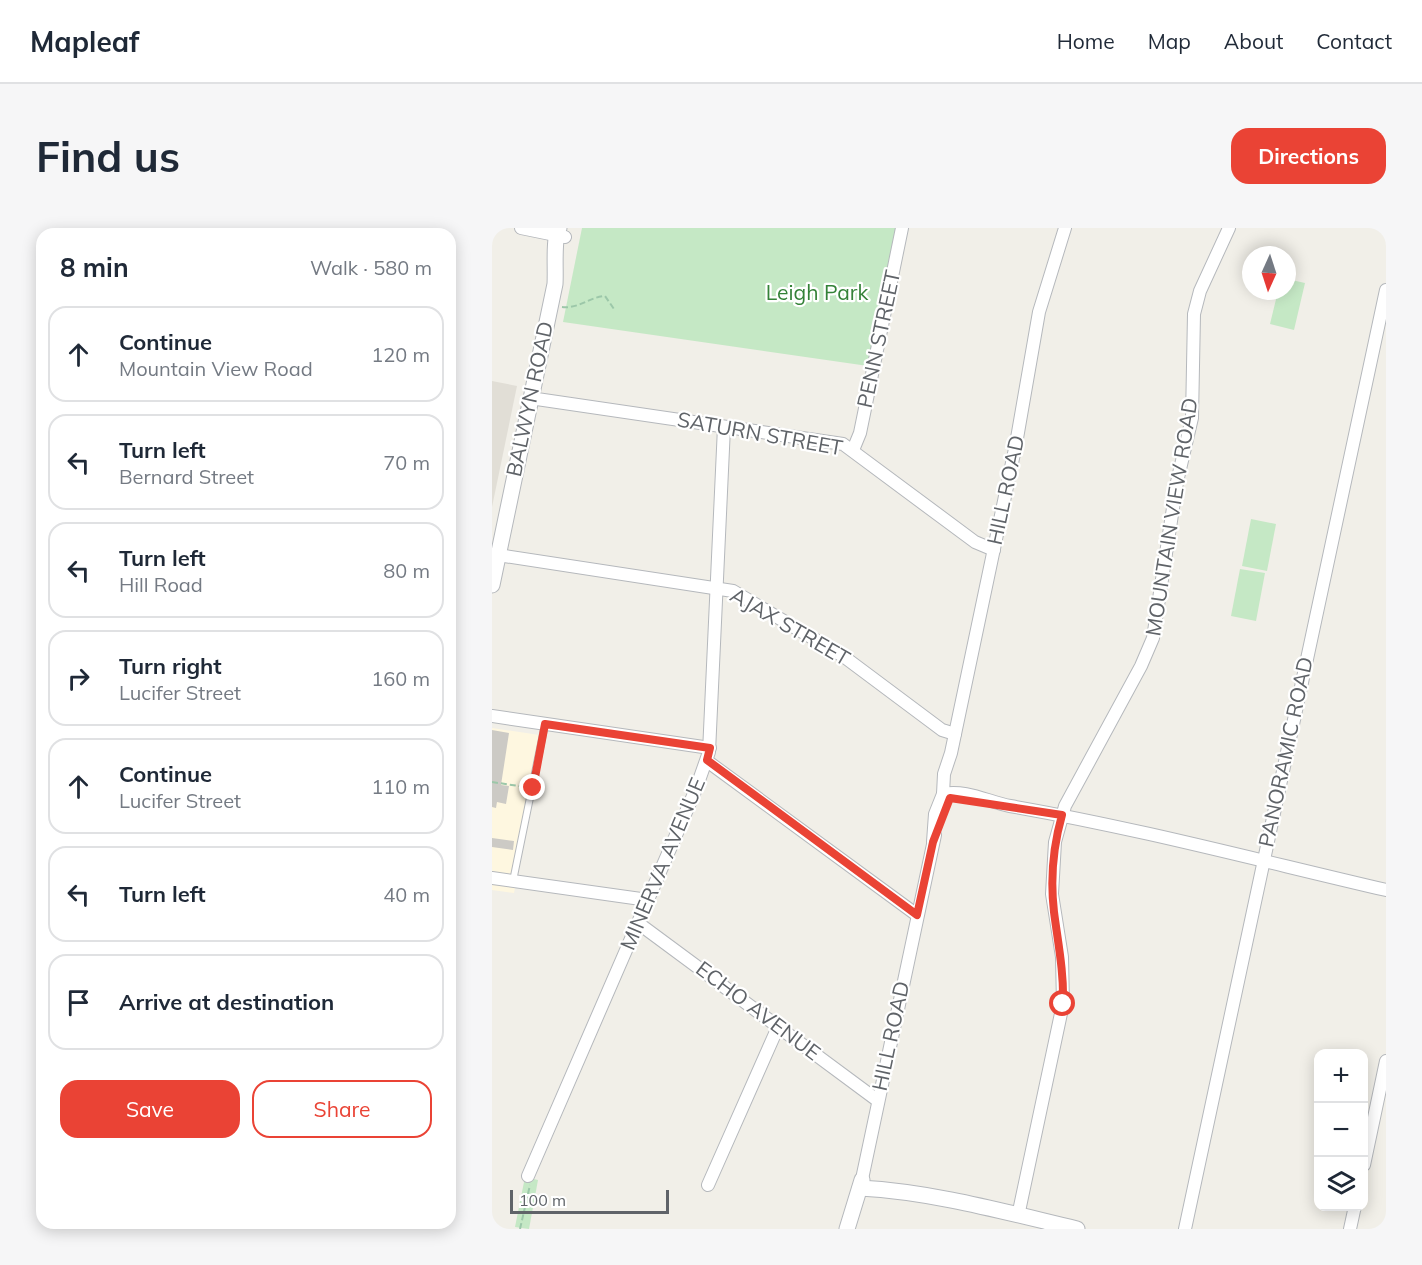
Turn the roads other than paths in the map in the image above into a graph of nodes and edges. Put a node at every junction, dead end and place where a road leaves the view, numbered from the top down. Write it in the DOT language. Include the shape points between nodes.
graph roads {
  1 [pos="521,228"];
  2 [pos="902,228"];
  3 [pos="1065,228"];
  4 [pos="1228,228"];
  5 [pos="562,232"];
  6 [pos="1386,290"];
  7 [pos="531,398"];
  8 [pos="724,427"];
  9 [pos="852,450"];
  10 [pos="994,550"];
  11 [pos="498,555"];
  12 [pos="492,585"];
  13 [pos="718,587"];
  14 [pos="492,716"];
  15 [pos="545,724"];
  16 [pos="955,734"];
  17 [pos="710,748"];
  18 [pos="707,760"];
  19 [pos="948,794"];
  20 [pos="1062,815"];
  21 [pos="1262,861"];
  22 [pos="492,878"];
  23 [pos="513,881"];
  24 [pos="1386,890"];
  25 [pos="648,900"];
  26 [pos="917,915"];
  27 [pos="638,923"];
  28 [pos="778,1027"];
  29 [pos="1386,1060"];
  30 [pos="877,1100"];
  31 [pos="1366,1157"];
  32 [pos="528,1178"];
  33 [pos="861,1183"];
  34 [pos="708,1185"];
  35 [pos="1353,1211"];
  36 [pos="1026,1221"];
  37 [pos="847,1229"];
  38 [pos="1077,1229"];
  39 [pos="1183,1229"];
  40 [pos="1350,1229"];
  1 -- 5 [label="street"];
  2 -- 9 [label="street, PENN STREET" via="860,433"];
  3 -- 10 [label="street, HILL ROAD" via="1039,312"];
  4 -- 20 [label="street, MOUNTAIN VIEW ROAD" via="1194,314 1192,418 1175,492 1153,638"];
  5 -- 7 [label="street, BALWYN ROAD" via="566,258 555,284"];
  6 -- 21 [label="street, PANORAMIC ROAD"];
  7 -- 8 [label="street, SATURN STREET"];
  7 -- 11 [label="street, BALWYN ROAD"];
  8 -- 9 [label="street, SATURN STREET" via="836,442"];
  8 -- 13 [label="street, MINERVA AVENUE"];
  9 -- 10 [label="street, SATURN STREET" via="975,542"];
  10 -- 16 [label="street, HILL ROAD"];
  11 -- 12 [label="street, BALWYN ROAD"];
  11 -- 13 [label="street, AJAX STREET"];
  13 -- 16 [label="street, AJAX STREET" via="742,595 827,646 942,730"];
  13 -- 17 [label="street, MINERVA AVENUE"];
  14 -- 15 [label="street"];
  15 -- 17 [label="street"];
  15 -- 23 [label="lane"];
  16 -- 19 [label="street, HILL ROAD" via="944,774"];
  17 -- 18 [label="street, MINERVA AVENUE"];
  18 -- 25 [label="street, MINERVA AVENUE"];
  18 -- 26 [label="street"];
  19 -- 20 [label="street"];
  19 -- 26 [label="street, HILL ROAD" via="935,814"];
  20 -- 21 [label="street"];
  20 -- 36 [label="street, MOUNTAIN VIEW ROAD" via="1053,850 1052,894 1062,957 1063,1004"];
  21 -- 24 [label="street"];
  21 -- 39 [label="street, PANORAMIC ROAD"];
  22 -- 23 [label="street"];
  23 -- 25 [label="street"];
  25 -- 27 [label="street, MINERVA AVENUE"];
  26 -- 30 [label="street, HILL ROAD"];
  27 -- 28 [label="street, ECHO AVENUE"];
  27 -- 32 [label="street, MINERVA AVENUE"];
  28 -- 30 [label="street, ECHO AVENUE"];
  28 -- 34 [label="street"];
  29 -- 31 [label="street"];
  30 -- 33 [label="street, HILL ROAD"];
  33 -- 36 [label="street"];
  33 -- 37 [label="street, HILL ROAD"];
  35 -- 40 [label="street"];
  36 -- 38 [label="street"];
}
